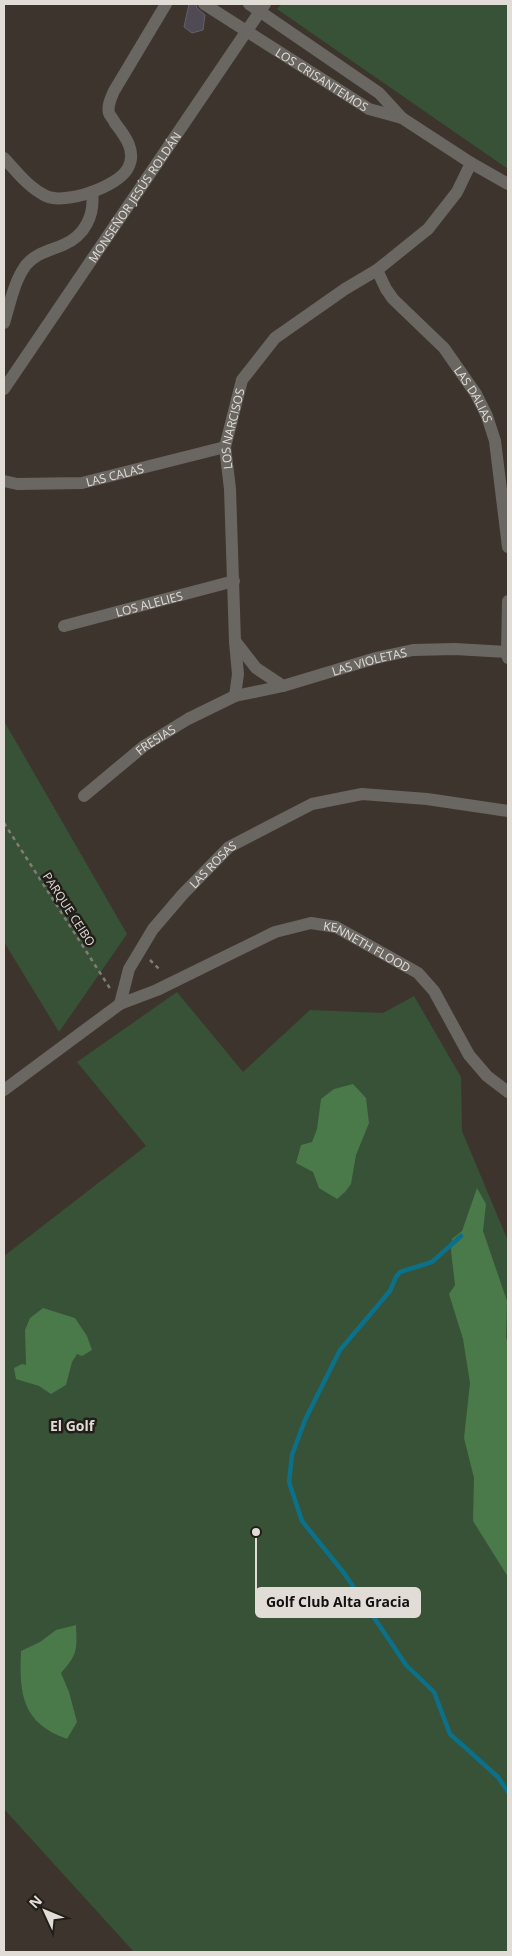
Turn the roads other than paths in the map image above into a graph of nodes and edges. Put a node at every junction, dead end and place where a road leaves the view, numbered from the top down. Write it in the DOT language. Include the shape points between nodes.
graph roads {
  1 [pos="166,4"];
  2 [pos="204,4"];
  3 [pos="258,6"];
  4 [pos="246,30"];
  5 [pos="402,118"];
  6 [pos="4,158"];
  7 [pos="471,163"];
  8 [pos="508,184"];
  9 [pos="92,192"];
  10 [pos="377,270"];
  11 [pos="4,323"];
  12 [pos="4,389"];
  13 [pos="225,447"];
  14 [pos="4,481"];
  15 [pos="508,547"];
  16 [pos="234,580"];
  17 [pos="508,600"];
  18 [pos="64,626"];
  19 [pos="235,641"];
  20 [pos="507,655"];
  21 [pos="283,686"];
  22 [pos="235,696"];
  23 [pos="84,796"];
  24 [pos="508,811"];
  25 [pos="120,1004"];
  26 [pos="4,1090"];
  27 [pos="508,1092"];
  1 -- 9 [label="street" via="109,103 109,113 130,146 128,167 120,178"];
  2 -- 4 [label="street, LOS CRISANTEMOS"];
  3 -- 4 [label="street, MONSEÑOR JESÚS ROLDÁN"];
  3 -- 5 [label="street, LOS CRISANTEMOS" via="379,93"];
  4 -- 5 [label="street, LOS CRISANTEMOS" via="369,109"];
  4 -- 12 [label="street, MONSEÑOR JESÚS ROLDÁN"];
  5 -- 7 [label="street, LOS CRISANTEMOS"];
  6 -- 9 [label="street" via="26,182 48,198 62,199"];
  7 -- 8 [label="street, LOS CRISANTEMOS"];
  7 -- 10 [label="street, LOS NARCISOS" via="457,192 428,229"];
  9 -- 11 [label="street" via="90,222 76,237 35,256 26,266 17,280"];
  10 -- 13 [label="street, LOS NARCISOS" via="276,338 242,380"];
  10 -- 15 [label="street, LAS DALIAS" via="393,299 444,348 476,394 494,440"];
  13 -- 14 [label="street, LAS CALAS" via="82,483 17,484"];
  13 -- 16 [label="street, LOS NARCISOS"];
  16 -- 18 [label="street, LOS ALELIES"];
  16 -- 19 [label="street, LOS NARCISOS"];
  17 -- 20 [label="street"];
  19 -- 21 [label="street" via="256,668"];
  19 -- 22 [label="street, LOS NARCISOS" via="238,674"];
  20 -- 21 [label="street, LAS VIOLETAS" via="454,649 413,650"];
  21 -- 22 [label="street, LAS VIOLETAS"];
  22 -- 23 [label="street, FRESIAS" via="144,746"];
  24 -- 25 [label="street, LAS ROSAS" via="427,799 362,794 312,804 230,847 183,894 153,929 129,969"];
  25 -- 26 [label="street"];
  25 -- 27 [label="street, KENNETH FLOOD" via="158,990 275,932 311,923 336,927 418,972 434,991 469,1055 487,1076"];
}
